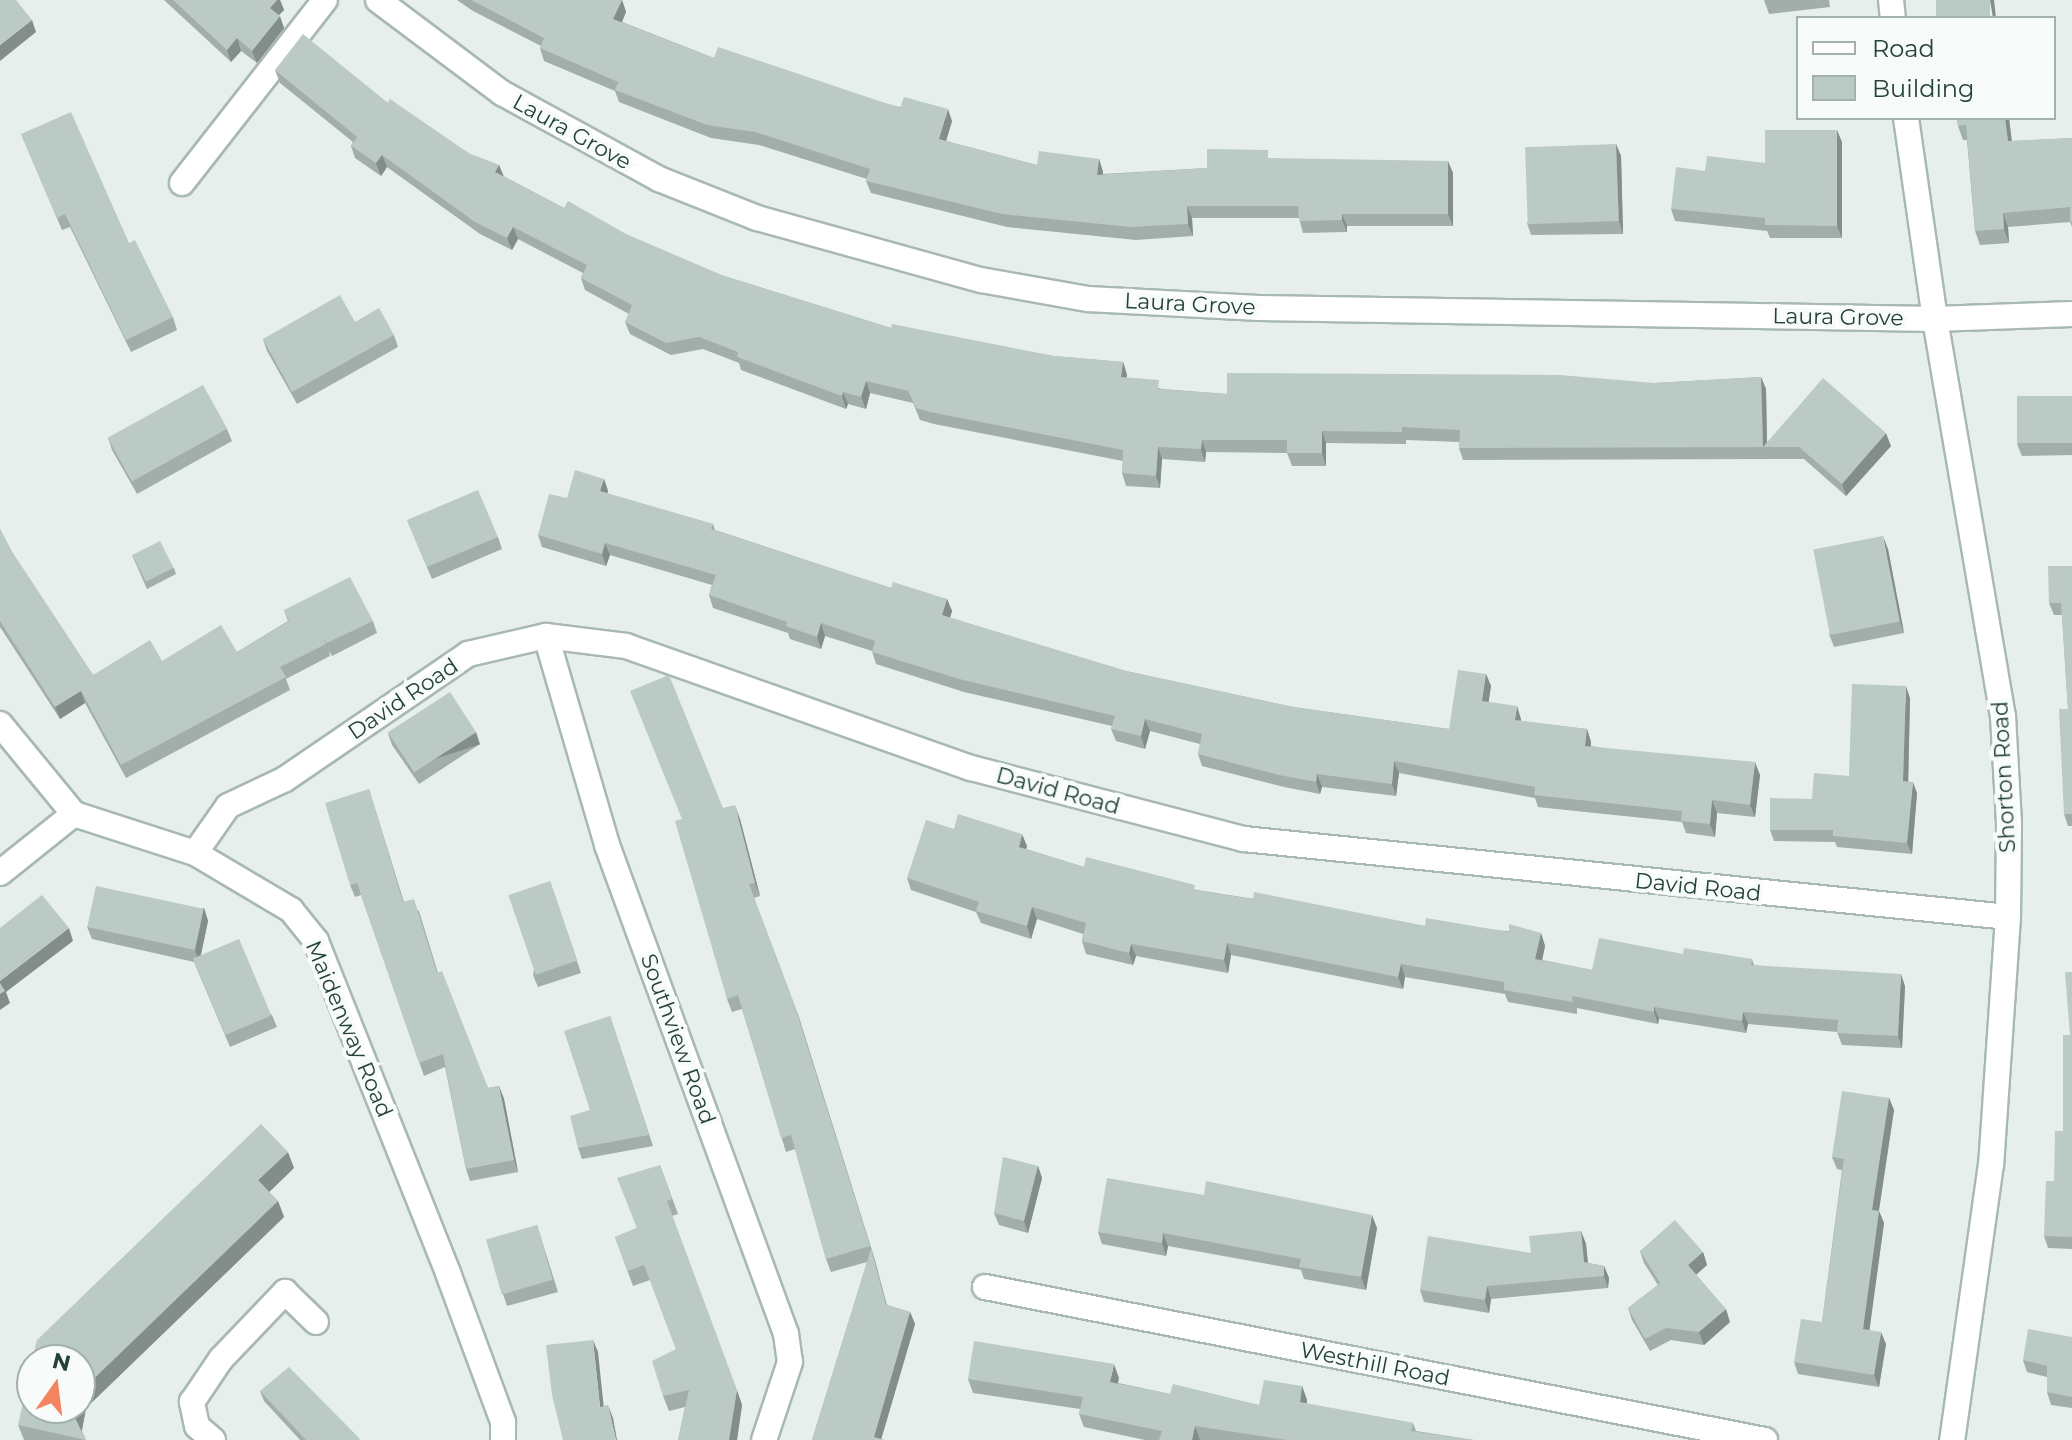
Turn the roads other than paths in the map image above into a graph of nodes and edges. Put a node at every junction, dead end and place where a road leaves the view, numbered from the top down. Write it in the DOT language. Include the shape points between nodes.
graph roads {
  1 [pos="325,0"];
  2 [pos="378,0"];
  3 [pos="1906,120"];
  4 [pos="182,183"];
  5 [pos="2072,314"];
  6 [pos="1935,319"];
  7 [pos="546,636"];
  8 [pos="0,724"];
  9 [pos="74,814"];
  10 [pos="195,853"];
  11 [pos="0,873"];
  12 [pos="2008,917"];
  13 [pos="985,1287"];
  14 [pos="316,1322"];
  15 [pos="213,1440"];
  16 [pos="503,1440"];
  17 [pos="764,1440"];
  18 [pos="1765,1440"];
  19 [pos="1952,1440"];
  1 -- 4 [label="street"];
  2 -- 6 [label="street, Laura Grove" via="502,93 659,179 757,218 981,280 1088,299 1259,308"];
  3 -- 6 [label="street, Shorton Road"];
  5 -- 6 [label="street, Laura Grove"];
  6 -- 12 [label="street, Shorton Road" via="2003,716"];
  7 -- 10 [label="street, David Road" via="468,654 285,779 228,806"];
  7 -- 12 [label="street, David Road" via="626,646 971,768 1244,839"];
  7 -- 17 [label="street, Southview Road" via="607,845 786,1334 790,1362"];
  8 -- 9 [label="street"];
  9 -- 10 [label="street, Maidenway Road"];
  9 -- 11 [label="street"];
  10 -- 16 [label="street, Maidenway Road" via="291,910 316,941 448,1273 503,1422"];
  12 -- 19 [label="street, Shorton Road" via="1991,1164"];
  13 -- 18 [label="street, Westhill Road"];
  14 -- 15 [label="street" via="285,1292 221,1359 192,1402 197,1426"];
}
